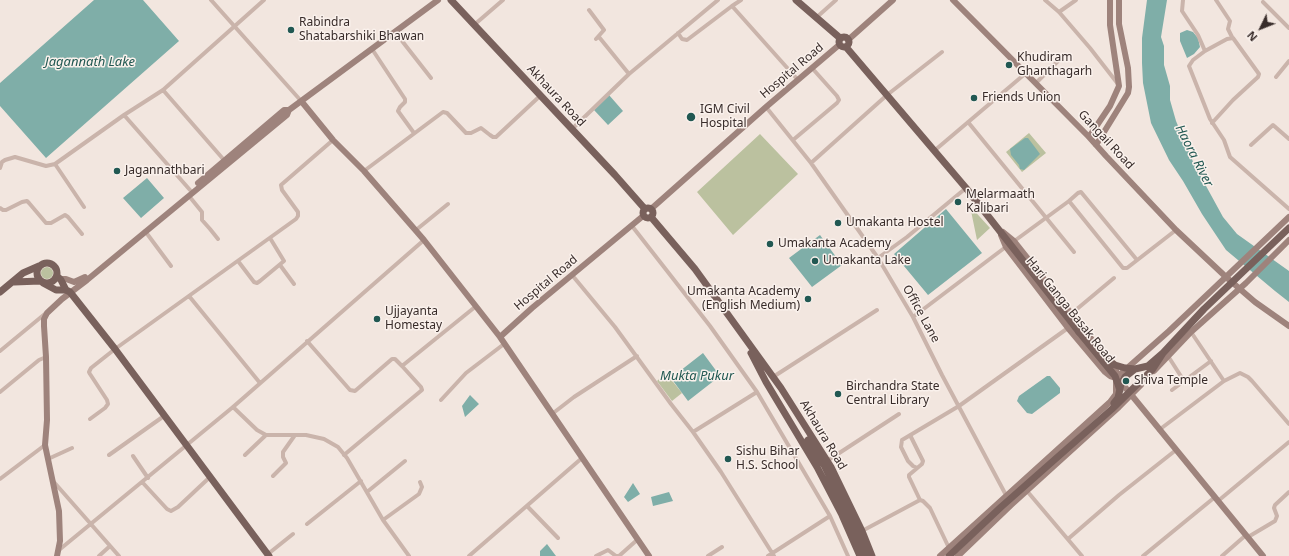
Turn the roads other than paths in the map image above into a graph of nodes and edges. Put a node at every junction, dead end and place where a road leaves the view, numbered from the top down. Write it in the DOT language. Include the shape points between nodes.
graph roads {
  1 [pos="211,0"];
  2 [pos="264,0"];
  3 [pos="438,0"];
  4 [pos="451,0"];
  5 [pos="503,0"];
  6 [pos="718,0"];
  7 [pos="741,0"];
  8 [pos="796,0"];
  9 [pos="836,0"];
  10 [pos="893,0"];
  11 [pos="953,0"];
  12 [pos="1045,0"];
  13 [pos="1076,0"];
  14 [pos="1110,0"];
  15 [pos="1119,0"];
  16 [pos="1183,0"];
  17 [pos="1216,0"];
  18 [pos="1263,2"];
  19 [pos="732,6"];
  20 [pos="589,10"];
  21 [pos="1059,12"];
  22 [pos="817,17"];
  23 [pos="474,25"];
  24 [pos="1288,25"];
  25 [pos="234,26"];
  26 [pos="395,32"];
  27 [pos="678,33"];
  28 [pos="1232,37"];
  29 [pos="843,42"];
  30 [pos="372,49"];
  31 [pos="1206,51"];
  32 [pos="942,52"];
  33 [pos="1061,58"];
  34 [pos="1289,61"];
  35 [pos="812,68"];
  36 [pos="1026,73"];
  37 [pos="629,74"];
  38 [pos="1276,77"];
  39 [pos="431,78"];
  40 [pos="798,80"];
  41 [pos="1036,83"];
  42 [pos="1119,86"];
  43 [pos="163,90"];
  44 [pos="541,95"];
  45 [pos="886,95"];
  46 [pos="302,102"];
  47 [pos="766,107"];
  48 [pos="289,110"];
  49 [pos="124,115"];
  50 [pos="968,122"];
  51 [pos="1212,123"];
  52 [pos="572,129"];
  53 [pos="414,133"];
  54 [pos="1089,137"];
  55 [pos="1289,139"];
  56 [pos="333,140"];
  57 [pos="793,140"];
  58 [pos="1096,145"];
  59 [pos="1251,146"];
  60 [pos="934,151"];
  61 [pos="224,160"];
  62 [pos="811,163"];
  63 [pos="55,164"];
  64 [pos="0,168"];
  65 [pos="364,171"];
  66 [pos="966,188"];
  67 [pos="190,193"];
  68 [pos="1069,201"];
  69 [pos="448,204"];
  70 [pos="84,207"];
  71 [pos="0,208"];
  72 [pos="1289,209"];
  73 [pos="648,213"];
  74 [pos="1289,217"];
  75 [pos="1046,218"];
  76 [pos="632,226"];
  77 [pos="1286,226"];
  78 [pos="416,230"];
  79 [pos="1176,230"];
  80 [pos="145,232"];
  81 [pos="82,234"];
  82 [pos="270,238"];
  83 [pos="218,239"];
  84 [pos="424,240"];
  85 [pos="1289,240"];
  86 [pos="1010,244"];
  87 [pos="1074,252"];
  88 [pos="878,258"];
  89 [pos="1137,260"];
  90 [pos="238,261"];
  91 [pos="280,265"];
  92 [pos="39,266"];
  93 [pos="171,266"];
  94 [pos="572,275"];
  95 [pos="59,277"];
  96 [pos="1226,277"];
  97 [pos="1114,278"];
  98 [pos="14,282"];
  99 [pos="41,282"];
  100 [pos="294,284"];
  101 [pos="1239,288"];
  102 [pos="68,291"];
  103 [pos="0,292"];
  104 [pos="189,296"];
  105 [pos="475,306"];
  106 [pos="877,310"];
  107 [pos="46,313"];
  108 [pos="1071,314"];
  109 [pos="913,317"];
  110 [pos="1289,326"];
  111 [pos="1068,328"];
  112 [pos="1079,332"];
  113 [pos="1191,332"];
  114 [pos="741,335"];
  115 [pos="500,338"];
  116 [pos="307,342"];
  117 [pos="504,344"];
  118 [pos="115,349"];
  119 [pos="0,351"];
  120 [pos="1165,354"];
  121 [pos="637,356"];
  122 [pos="46,357"];
  123 [pos="1211,361"];
  124 [pos="402,366"];
  125 [pos="1135,369"];
  126 [pos="773,377"];
  127 [pos="1117,378"];
  128 [pos="1184,381"];
  129 [pos="1224,381"];
  130 [pos="260,383"];
  131 [pos="1120,390"];
  132 [pos="1172,390"];
  133 [pos="0,392"];
  134 [pos="757,392"];
  135 [pos="1132,395"];
  136 [pos="441,400"];
  137 [pos="959,406"];
  138 [pos="233,407"];
  139 [pos="552,414"];
  140 [pos="899,414"];
  141 [pos="1105,414"];
  142 [pos="164,416"];
  143 [pos="90,419"];
  144 [pos="1289,424"];
  145 [pos="1159,430"];
  146 [pos="693,432"];
  147 [pos="266,435"];
  148 [pos="295,435"];
  149 [pos="910,435"];
  150 [pos="1289,442"];
  151 [pos="45,445"];
  152 [pos="186,445"];
  153 [pos="72,448"];
  154 [pos="1176,450"];
  155 [pos="245,455"];
  156 [pos="344,455"];
  157 [pos="109,456"];
  158 [pos="133,456"];
  159 [pos="582,458"];
  160 [pos="48,459"];
  161 [pos="406,461"];
  162 [pos="825,463"];
  163 [pos="917,468"];
  164 [pos="273,476"];
  165 [pos="210,477"];
  166 [pos="0,478"];
  167 [pos="148,478"];
  168 [pos="52,479"];
  169 [pos="361,481"];
  170 [pos="420,482"];
  171 [pos="143,483"];
  172 [pos="1027,491"];
  173 [pos="367,492"];
  174 [pos="1289,492"];
  175 [pos="1006,497"];
  176 [pos="1217,499"];
  177 [pos="920,500"];
  178 [pos="1011,505"];
  179 [pos="527,506"];
  180 [pos="830,516"];
  181 [pos="383,520"];
  182 [pos="90,524"];
  183 [pos="307,524"];
  184 [pos="862,531"];
  185 [pos="293,534"];
  186 [pos="1247,536"];
  187 [pos="558,538"];
  188 [pos="1068,539"];
  189 [pos="637,540"];
  190 [pos="110,546"];
  191 [pos="722,548"];
  192 [pos="949,548"];
  193 [pos="57,553"];
  194 [pos="268,555"];
  195 [pos="773,555"];
  196 [pos="99,556"];
  197 [pos="119,556"];
  198 [pos="409,556"];
  199 [pos="469,556"];
  200 [pos="596,556"];
  201 [pos="649,556"];
  202 [pos="708,556"];
  203 [pos="768,556"];
  204 [pos="848,556"];
  205 [pos="860,556"];
  206 [pos="865,556"];
  207 [pos="872,556"];
  208 [pos="940,556"];
  209 [pos="949,556"];
  210 [pos="958,556"];
  211 [pos="1082,556"];
  212 [pos="1143,556"];
  213 [pos="1222,556"];
  214 [pos="1263,556"];
  1 -- 25 [label="street"];
  2 -- 25 [label="street"];
  3 -- 26 [label="street"];
  4 -- 23 [label="main road, Akhaura Road"];
  5 -- 23 [label="street"];
  6 -- 27 [label="street"];
  7 -- 19 [label="street"];
  8 -- 22 [label="main road"];
  9 -- 22 [label="street"];
  10 -- 29 [label="street, Hospital Road"];
  11 -- 36 [label="street, Gangail Road"];
  12 -- 21 [label="street"];
  13 -- 21 [label="street"];
  14 -- 42 [label="street" via="1110,25"];
  15 -- 58 [label="street" via="1119,24 1129,87"];
  16 -- 31 [label="street" via="1182,11"];
  17 -- 28 [label="street" via="1230,21 1228,29"];
  18 -- 24 [label="street"];
  19 -- 27 [label="street" via="687,40 682,39"];
  19 -- 40 [label="street"];
  20 -- 37 [label="street" via="604,30 598,38"];
  21 -- 42 [label="street"];
  22 -- 29 [label="main road"];
  23 -- 44 [label="main road, Akhaura Road"];
  25 -- 43 [label="street"];
  25 -- 46 [label="street"];
  26 -- 30 [label="street"];
  26 -- 39 [label="street"];
  27 -- 37 [label="street"];
  28 -- 31 [label="street"];
  28 -- 51 [label="street" via="1257,70 1258,76"];
  29 -- 35 [label="street, Hospital Road"];
  29 -- 45 [label="main road"];
  30 -- 46 [label="street"];
  30 -- 53 [label="street" via="405,99 398,111"];
  31 -- 51 [label="street" via="1192,60 1189,66"];
  32 -- 45 [label="street"];
  33 -- 41 [label="street"];
  34 -- 38 [label="street"];
  35 -- 40 [label="street, Hospital Road"];
  35 -- 57 [label="street" via="839,100"];
  36 -- 41 [label="street, Gangail Road"];
  36 -- 50 [label="street"];
  37 -- 52 [label="street"];
  40 -- 47 [label="street, Hospital Road"];
  41 -- 54 [label="street, Gangail Road"];
  42 -- 54 [label="street" via="1110,106"];
  43 -- 49 [label="street"];
  43 -- 61 [label="street"];
  44 -- 52 [label="main road, Akhaura Road"];
  44 -- 53 [label="street" via="496,137 490,136 481,128 466,133 443,112"];
  45 -- 60 [label="main road"];
  45 -- 62 [label="street"];
  46 -- 48 [label="street"];
  46 -- 56 [label="street"];
  47 -- 57 [label="street, Office Lane"];
  47 -- 73 [label="street, Hospital Road"];
  48 -- 61 [label="street" via="284,110"];
  48 -- 67 [label="street" via="287,115"];
  49 -- 63 [label="street"];
  49 -- 67 [label="street"];
  50 -- 60 [label="street"];
  50 -- 75 [label="street"];
  51 -- 72 [label="street" via="1224,140 1230,157"];
  52 -- 73 [label="main road, Akhaura Road"];
  53 -- 65 [label="street"];
  54 -- 58 [label="street, Gangail Road"];
  55 -- 59 [label="street" via="1273,125"];
  56 -- 65 [label="street"];
  56 -- 82 [label="street" via="281,185 298,216"];
  57 -- 62 [label="street, Office Lane"];
  58 -- 79 [label="street, Gangail Road"];
  60 -- 66 [label="main road"];
  61 -- 67 [label="street"];
  62 -- 88 [label="street, Office Lane"];
  63 -- 64 [label="street" via="46,166 15,157 2,162"];
  63 -- 70 [label="street"];
  65 -- 78 [label="street"];
  66 -- 86 [label="main road"];
  66 -- 88 [label="street"];
  67 -- 80 [label="street"];
  67 -- 83 [label="street" via="202,212 202,220"];
  67 -- 95 [label="street" via="82,279 74,282"];
  68 -- 75 [label="street"];
  68 -- 89 [label="street" via="1121,267 1127,268"];
  68 -- 89 [label="street" via="1081,192"];
  69 -- 78 [label="street"];
  71 -- 81 [label="street" via="6,210 27,201 46,223 51,224 65,215"];
  73 -- 76 [label="street, Hospital Road"];
  73 -- 114 [label="main road, Akhaura Road" via="695,269"];
  74 -- 77 [label="street"];
  75 -- 86 [label="street"];
  75 -- 87 [label="street"];
  76 -- 94 [label="street, Hospital Road"];
  76 -- 134 [label="street" via="710,326"];
  77 -- 96 [label="street"];
  77 -- 120 [label="main road, bridge" via="1204,308"];
  78 -- 84 [label="street"];
  79 -- 89 [label="street"];
  79 -- 96 [label="street, Gangail Road"];
  80 -- 93 [label="street"];
  80 -- 102 [label="street" via="87,280"];
  82 -- 90 [label="street"];
  82 -- 91 [label="street" via="284,259"];
  84 -- 105 [label="street"];
  84 -- 116 [label="street"];
  85 -- 101 [label="street"];
  86 -- 108 [label="street, Hari Ganga Basak Road"];
  86 -- 109 [label="street"];
  86 -- 111 [label="street, Hari Ganga Basak Road"];
  86 -- 112 [label="main road"];
  88 -- 109 [label="street, Office Lane"];
  90 -- 91 [label="street" via="255,283"];
  90 -- 104 [label="street"];
  91 -- 100 [label="street"];
  92 -- 95 [label="main road" via="46,262 53,264"];
  92 -- 98 [label="main road"];
  92 -- 99 [label="main road" via="36,273"];
  94 -- 115 [label="street, Hospital Road"];
  94 -- 121 [label="street"];
  95 -- 99 [label="main road" via="50,283"];
  95 -- 102 [label="main road"];
  96 -- 101 [label="street, Gangail Road"];
  96 -- 127 [label="street"];
  97 -- 108 [label="street"];
  98 -- 99 [label="main road"];
  98 -- 103 [label="main road"];
  99 -- 102 [label="main road" via="56,290"];
  101 -- 110 [label="street, Gangail Road"];
  101 -- 113 [label="street"];
  102 -- 107 [label="street"];
  102 -- 118 [label="main road"];
  104 -- 118 [label="street"];
  104 -- 130 [label="street"];
  105 -- 115 [label="street"];
  105 -- 124 [label="street"];
  106 -- 126 [label="street"];
  107 -- 119 [label="street"];
  107 -- 122 [label="street"];
  108 -- 127 [label="street, Hari Ganga Basak Road" via="1116,370"];
  109 -- 137 [label="street, Office Lane"];
  111 -- 127 [label="street, Hari Ganga Basak Road" via="1105,372"];
  111 -- 137 [label="street"];
  112 -- 125 [label="main road, bridge" via="1115,365"];
  112 -- 131 [label="main road, bridge" via="1115,376"];
  113 -- 120 [label="street"];
  113 -- 123 [label="street"];
  114 -- 126 [label="main road, Akhaura Road"];
  114 -- 162 [label="main road"];
  114 -- 205 [label="main road, Akhaura Road" via="817,467"];
  115 -- 117 [label="street"];
  116 -- 124 [label="street" via="352,391 357,390 392,359"];
  116 -- 130 [label="street"];
  117 -- 136 [label="street" via="462,377"];
  117 -- 139 [label="street"];
  118 -- 142 [label="main road"];
  118 -- 143 [label="street" via="89,370 108,402 105,408"];
  120 -- 125 [label="main road, bridge" via="1148,366"];
  120 -- 128 [label="street"];
  120 -- 135 [label="street"];
  120 -- 141 [label="main road, bridge" via="1152,370"];
  121 -- 139 [label="street"];
  121 -- 146 [label="street"];
  122 -- 133 [label="street"];
  122 -- 151 [label="street"];
  123 -- 128 [label="street"];
  123 -- 129 [label="street"];
  124 -- 156 [label="street" via="422,390"];
  125 -- 131 [label="main road, bridge" via="1125,377"];
  126 -- 162 [label="main road, Akhaura Road"];
  127 -- 135 [label="street"];
  127 -- 175 [label="street" via="1116,394 1110,402"];
  128 -- 132 [label="street"];
  129 -- 144 [label="street" via="1237,374 1248,377"];
  129 -- 145 [label="street"];
  130 -- 138 [label="street"];
  131 -- 141 [label="main road, bridge" via="1118,398"];
  134 -- 146 [label="street"];
  134 -- 180 [label="street"];
  135 -- 145 [label="street"];
  135 -- 172 [label="street"];
  137 -- 149 [label="street"];
  137 -- 175 [label="street, Office Lane"];
  138 -- 147 [label="street" via="257,430"];
  138 -- 152 [label="street"];
  139 -- 159 [label="street"];
  140 -- 162 [label="street"];
  141 -- 209 [label="main road, bridge"];
  142 -- 152 [label="main road"];
  142 -- 157 [label="street"];
  145 -- 154 [label="street"];
  146 -- 195 [label="street"];
  147 -- 148 [label="street"];
  147 -- 155 [label="street"];
  148 -- 156 [label="street" via="324,438 338,447"];
  148 -- 164 [label="street" via="282,452 286,463"];
  149 -- 163 [label="street" via="923,460"];
  149 -- 163 [label="street" via="902,440 901,447 908,460"];
  150 -- 176 [label="street"];
  151 -- 160 [label="street"];
  151 -- 166 [label="street"];
  152 -- 165 [label="main road"];
  152 -- 167 [label="street"];
  153 -- 160 [label="street"];
  154 -- 176 [label="street"];
  154 -- 188 [label="street"];
  156 -- 169 [label="street"];
  158 -- 167 [label="street"];
  159 -- 179 [label="street"];
  159 -- 189 [label="street"];
  160 -- 168 [label="street"];
  161 -- 173 [label="street"];
  162 -- 184 [label="main road, Akhaura Road" via="842,489"];
  162 -- 206 [label="main road"];
  163 -- 177 [label="street" via="909,477"];
  165 -- 171 [label="street" via="171,511"];
  165 -- 194 [label="main road"];
  167 -- 171 [label="street"];
  168 -- 182 [label="street"];
  168 -- 193 [label="street" via="59,511 60,535"];
  169 -- 173 [label="street"];
  169 -- 183 [label="street"];
  170 -- 181 [label="street" via="420,494"];
  171 -- 182 [label="street"];
  172 -- 178 [label="street"];
  172 -- 188 [label="street"];
  173 -- 181 [label="street"];
  174 -- 186 [label="street" via="1275,504 1275,520"];
  175 -- 178 [label="street, Office Lane"];
  175 -- 192 [label="street"];
  176 -- 186 [label="street"];
  176 -- 212 [label="street"];
  177 -- 184 [label="street"];
  177 -- 192 [label="street" via="930,508"];
  178 -- 210 [label="street"];
  179 -- 187 [label="street"];
  179 -- 199 [label="street"];
  180 -- 195 [label="street"];
  180 -- 204 [label="street"];
  181 -- 198 [label="street"];
  182 -- 190 [label="street"];
  182 -- 193 [label="street"];
  184 -- 207 [label="main road, Akhaura Road"];
  185 -- 194 [label="street"];
  186 -- 213 [label="street"];
  186 -- 214 [label="street"];
  188 -- 211 [label="street"];
  189 -- 200 [label="street" via="619,556 608,550"];
  189 -- 201 [label="street"];
  190 -- 196 [label="street"];
  190 -- 197 [label="street"];
  191 -- 202 [label="street"];
  192 -- 208 [label="street"];
  195 -- 203 [label="street"];
}
